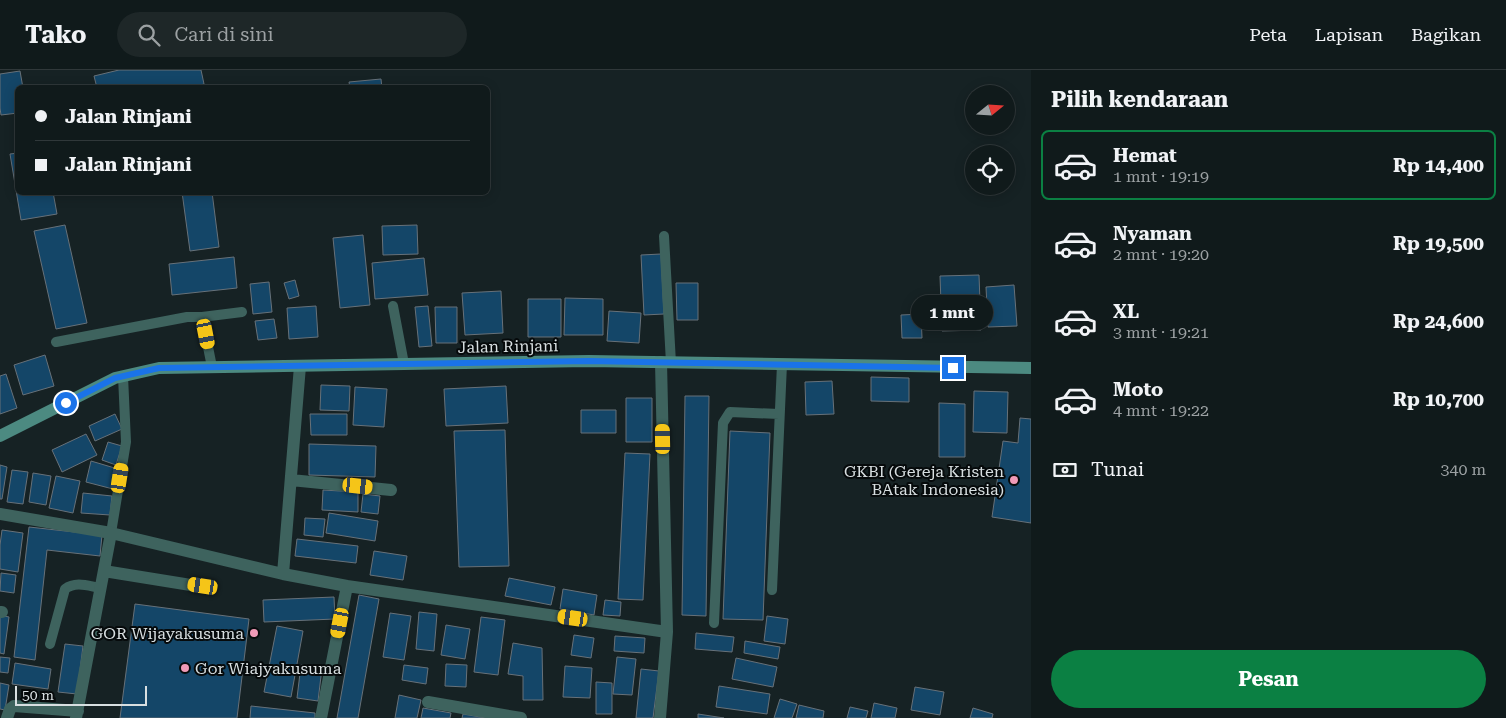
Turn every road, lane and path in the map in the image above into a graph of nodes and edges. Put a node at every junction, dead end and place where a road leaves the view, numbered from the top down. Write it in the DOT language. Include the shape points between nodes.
graph roads {
  1 [pos="664,236"];
  2 [pos="393,306"];
  3 [pos="242,312"];
  4 [pos="202,317"];
  5 [pos="56,342"];
  6 [pos="666,362"];
  7 [pos="404,364"];
  8 [pos="782,364"];
  9 [pos="300,366"];
  10 [pos="212,367"];
  11 [pos="1031,368"];
  12 [pos="123,376"];
  13 [pos="780,414"];
  14 [pos="0,436"];
  15 [pos="291,480"];
  16 [pos="391,490"];
  17 [pos="0,514"];
  18 [pos="111,533"];
  19 [pos="104,570"];
  20 [pos="283,574"];
  21 [pos="203,586"];
  22 [pos="347,586"];
  23 [pos="101,588"];
  24 [pos="772,590"];
  25 [pos="714,623"];
  26 [pos="667,632"];
  27 [pos="50,644"];
  28 [pos="428,702"];
  29 [pos="77,715"];
  30 [pos="513,717"];
  31 [pos="7,718"];
  32 [pos="321,718"];
  33 [pos="660,718"];
  1 -- 6 [label="lane"];
  2 -- 7 [label="lane"];
  3 -- 4 [label="lane"];
  4 -- 5 [label="lane" via="187,317"];
  4 -- 10 [label="lane"];
  6 -- 7 [label="street, Jalan Rinjani"];
  6 -- 8 [label="street, Jalan Rinjani"];
  6 -- 26 [label="street"];
  7 -- 9 [label="street, Jalan Rinjani"];
  8 -- 11 [label="street, Jalan Rinjani"];
  8 -- 13 [label="lane"];
  9 -- 10 [label="street, Jalan Rinjani"];
  9 -- 15 [label="street"];
  10 -- 12 [label="street, Jalan Rinjani" via="159,368"];
  12 -- 14 [label="street, Jalan Rinjani"];
  12 -- 18 [label="lane" via="126,442"];
  13 -- 24 [label="lane"];
  13 -- 25 [label="lane" via="730,412 723,423"];
  15 -- 16 [label="street"];
  15 -- 20 [label="street"];
  17 -- 18 [label="street"];
  18 -- 19 [label="street"];
  18 -- 20 [label="street"];
  19 -- 21 [label="street"];
  19 -- 23 [label="street"];
  20 -- 22 [label="street"];
  22 -- 26 [label="street"];
  22 -- 32 [label="street"];
  23 -- 27 [label="lane" via="77,584 64,589"];
  23 -- 29 [label="street"];
  26 -- 33 [label="street"];
  28 -- 30 [label="street"];
  29 -- 31 [label="street" via="14,706"];
}
